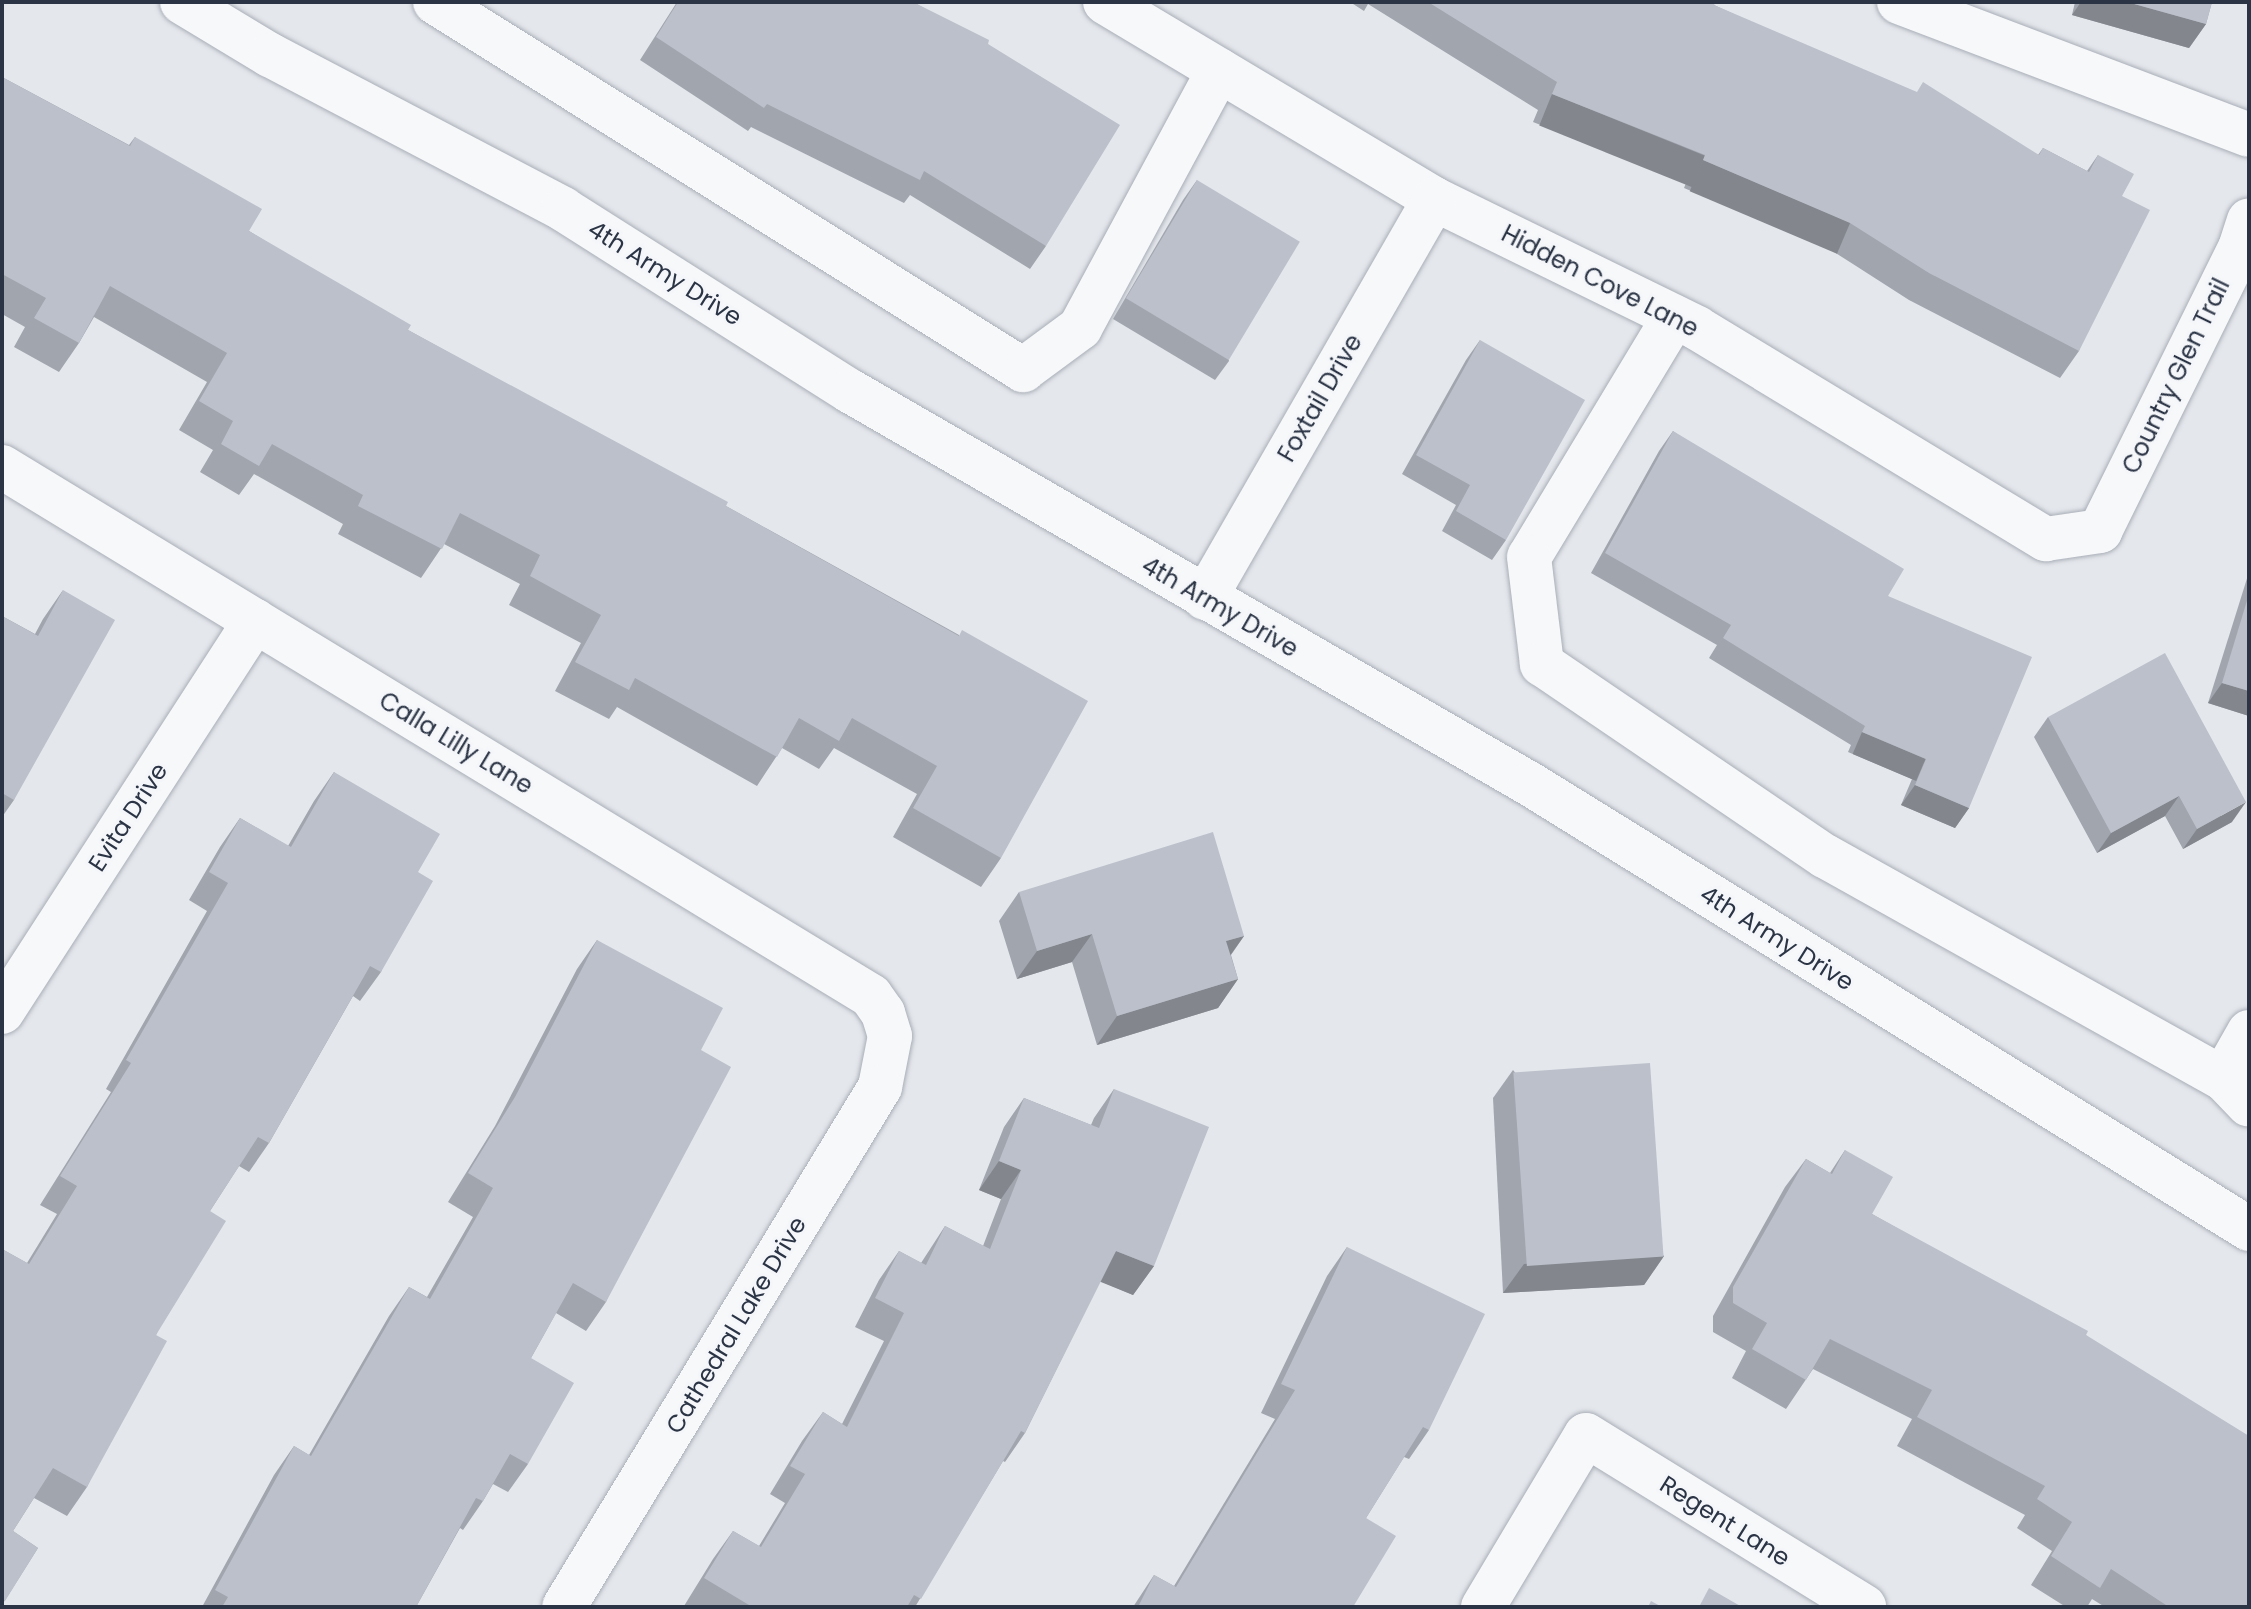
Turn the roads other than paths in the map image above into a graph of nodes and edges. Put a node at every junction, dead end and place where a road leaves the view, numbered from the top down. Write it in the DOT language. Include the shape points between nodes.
graph roads {
  1 [pos="182,2"];
  2 [pos="435,2"];
  3 [pos="1105,2"];
  4 [pos="1899,2"];
  5 [pos="1950,10"];
  6 [pos="1219,70"];
  7 [pos="2249,135"];
  8 [pos="1434,199"];
  9 [pos="2249,220"];
  10 [pos="1674,317"];
  11 [pos="2,467"];
  12 [pos="2100,531"];
  13 [pos="1205,598"];
  14 [pos="255,621"];
  15 [pos="2,1012"];
  16 [pos="2249,1032"];
  17 [pos="890,1036"];
  18 [pos="2236,1092"];
  19 [pos="2249,1229"];
  20 [pos="564,1607"];
  21 [pos="1483,1607"];
  22 [pos="1864,1607"];
  1 -- 13 [label="street, 4th Army Drive" via="270,55 563,209 850,391"];
  2 -- 6 [label="street" via="1023,370 1080,328"];
  3 -- 6 [label="street, Hidden Cove Lane"];
  4 -- 5 [label="street"];
  5 -- 7 [label="street"];
  6 -- 8 [label="street, Hidden Cove Lane"];
  8 -- 10 [label="street, Hidden Cove Lane"];
  8 -- 13 [label="street, Foxtail Drive"];
  9 -- 12 [label="street, Country Glen Trail"];
  10 -- 12 [label="street, Hidden Cove Lane" via="2046,539"];
  10 -- 18 [label="street" via="1529,557 1542,664 1825,856"];
  11 -- 14 [label="street, Calla Lilly Lane"];
  13 -- 19 [label="street, 4th Army Drive" via="1530,784"];
  14 -- 15 [label="street, Evita Drive"];
  14 -- 17 [label="street, Calla Lilly Lane" via="871,996"];
  16 -- 18 [label="street"];
  17 -- 20 [label="street, Cathedral Lake Drive" via="880,1087"];
  21 -- 22 [label="street, Regent Lane" via="1586,1435"];
}
